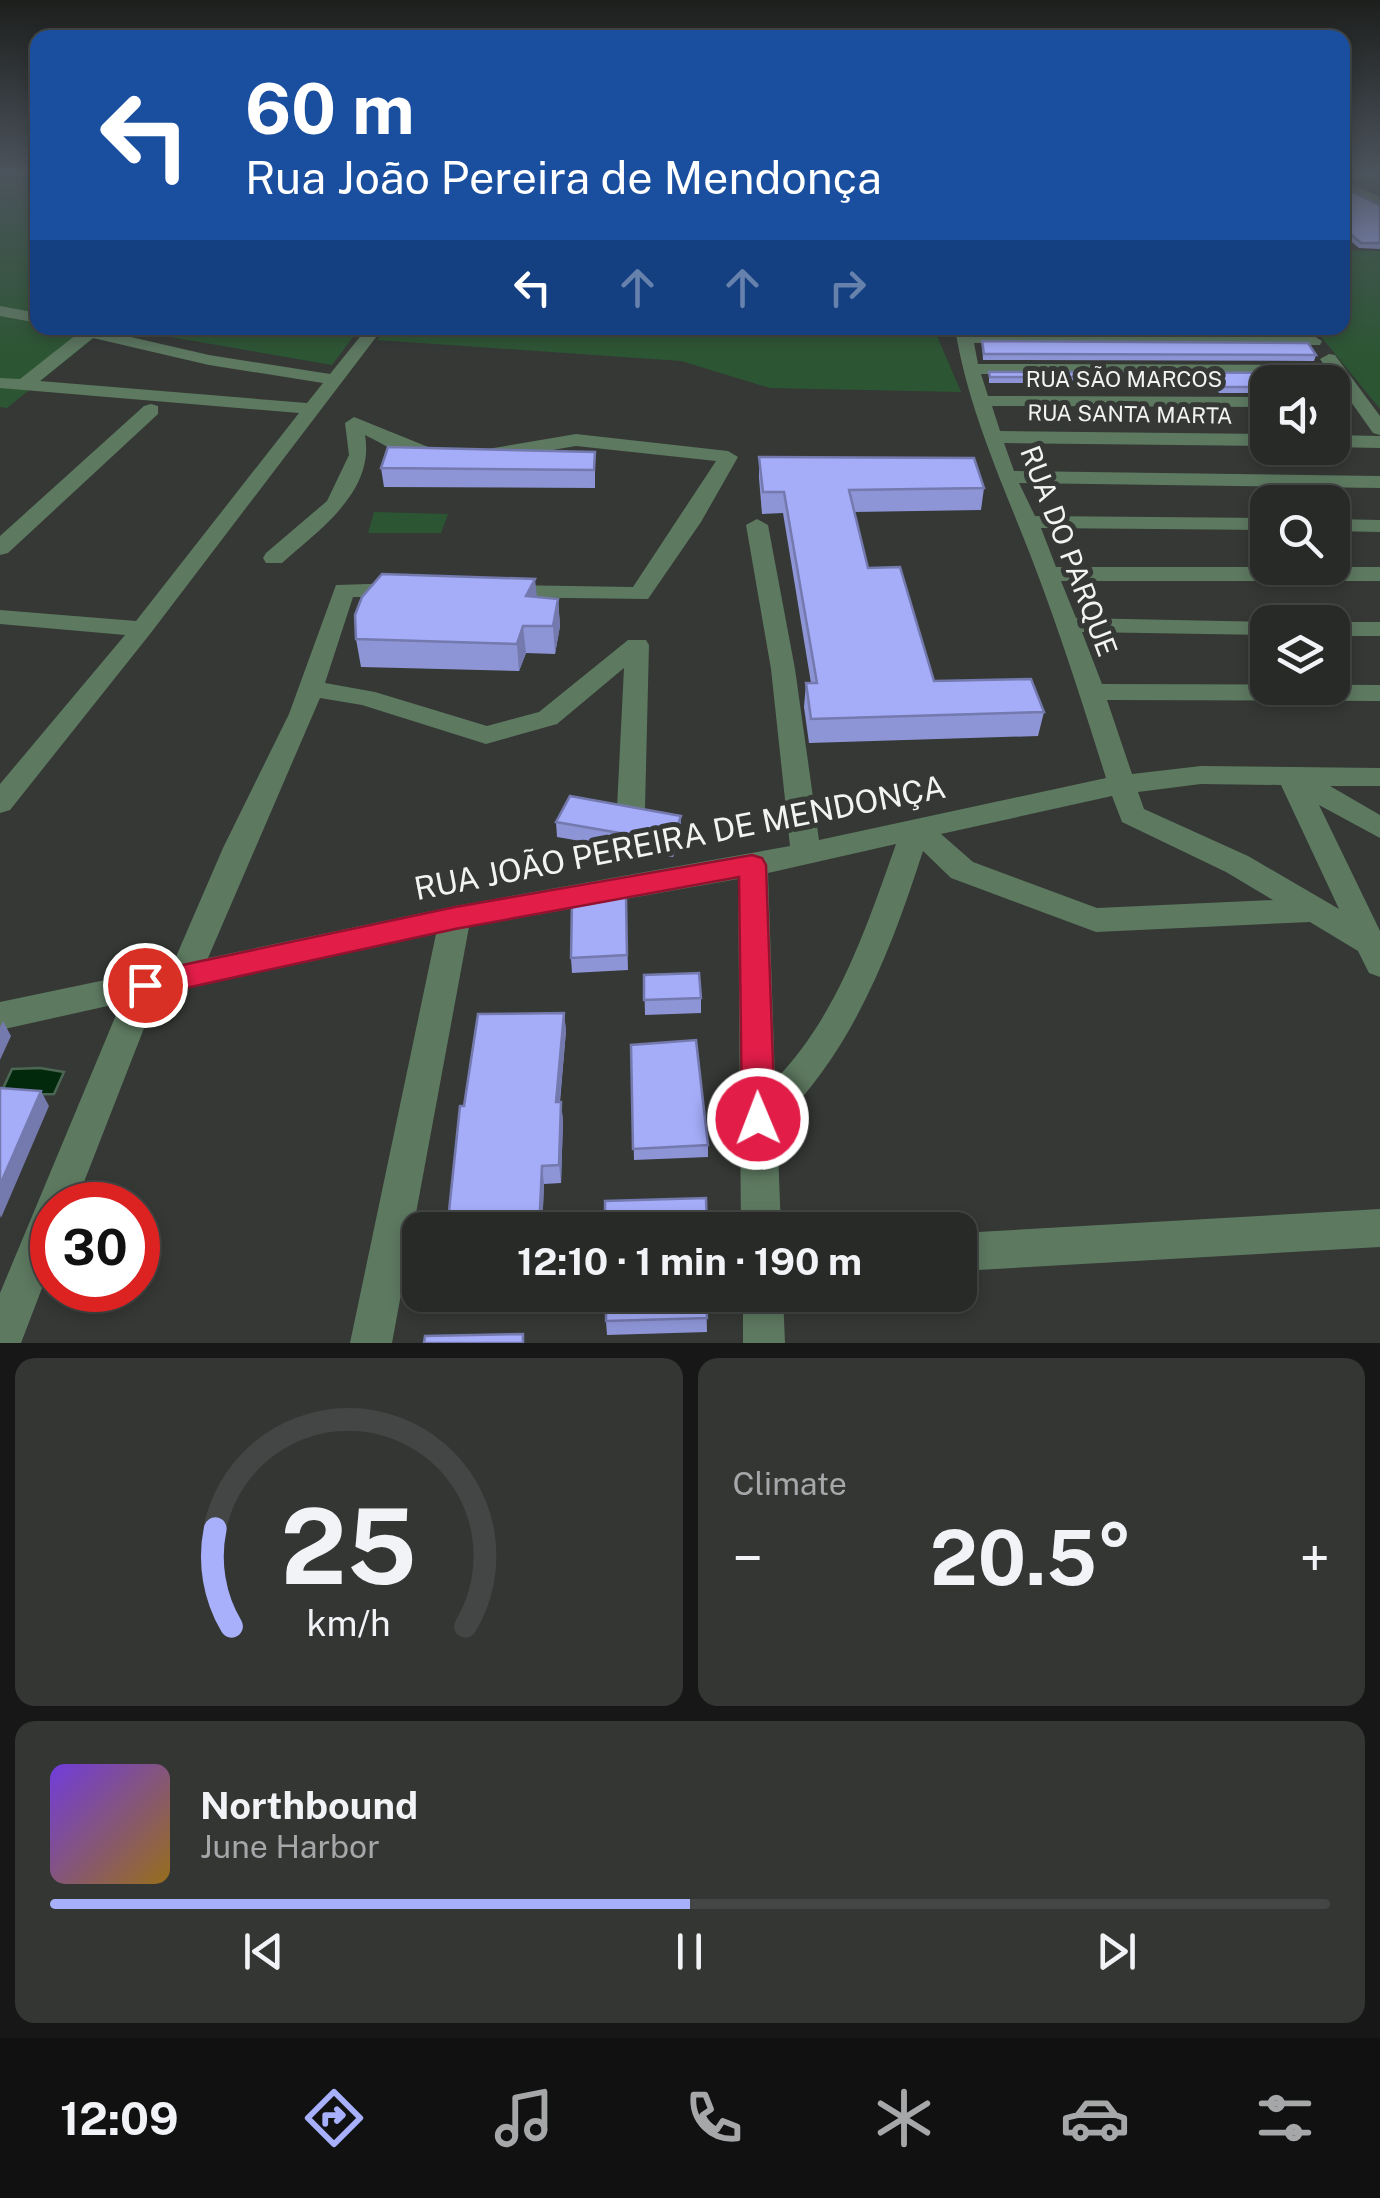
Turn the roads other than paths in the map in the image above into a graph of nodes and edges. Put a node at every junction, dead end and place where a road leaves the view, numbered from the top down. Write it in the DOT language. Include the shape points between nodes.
graph roads {
  1 [pos="0,312"];
  2 [pos="30,317"];
  3 [pos="76,335"];
  4 [pos="90,335"];
  5 [pos="370,335"];
  6 [pos="964,335"];
  7 [pos="1310,335"];
  8 [pos="1333,365"];
  9 [pos="970,369"];
  10 [pos="1250,370"];
  11 [pos="335,380"];
  12 [pos="24,385"];
  13 [pos="181,385"];
  14 [pos="1350,388"];
  15 [pos="1,396"];
  16 [pos="980,402"];
  17 [pos="1250,402"];
  18 [pos="1350,403"];
  19 [pos="1361,403"];
  20 [pos="309,416"];
  21 [pos="1380,430"];
  22 [pos="992,437"];
  23 [pos="1250,440"];
  24 [pos="1350,441"];
  25 [pos="1380,442"];
  26 [pos="1006,477"];
  27 [pos="1380,482"];
  28 [pos="1028,522"];
  29 [pos="1250,524"];
  30 [pos="758,525"];
  31 [pos="1350,525"];
  32 [pos="1380,526"];
  33 [pos="0,548"];
  34 [pos="274,558"];
  35 [pos="1047,574"];
  36 [pos="1380,574"];
  37 [pos="423,591"];
  38 [pos="482,592"];
  39 [pos="0,618"];
  40 [pos="1066,624"];
  41 [pos="1250,628"];
  42 [pos="1350,628"];
  43 [pos="1380,629"];
  44 [pos="142,630"];
  45 [pos="311,688"];
  46 [pos="1092,692"];
  47 [pos="1380,694"];
  48 [pos="1291,776"];
  49 [pos="1380,777"];
  50 [pos="1124,784"];
  51 [pos="0,803"];
  52 [pos="631,808"];
  53 [pos="916,828"];
  54 [pos="1380,828"];
  55 [pos="806,853"];
  56 [pos="752,865"];
  57 [pos="1318,910"];
  58 [pos="455,918"];
  59 [pos="1375,954"];
  60 [pos="184,976"];
  61 [pos="145,985"];
  62 [pos="0,1016"];
  63 [pos="758,1119"];
  64 [pos="65,1182"];
  65 [pos="761,1212"];
  66 [pos="1380,1228"];
  67 [pos="977,1251"];
  68 [pos="30,1269"];
  69 [pos="763,1312"];
  70 [pos="0,1343"];
  71 [pos="371,1343"];
  72 [pos="764,1343"];
  1 -- 2 [label="street"];
  3 -- 12 [label="street"];
  4 -- 13 [label="street"];
  5 -- 11 [label="street"];
  6 -- 9 [label="street, RUA DO PARQUE"];
  7 -- 8 [label="street"];
  9 -- 10 [label="street"];
  9 -- 16 [label="street, RUA DO PARQUE"];
  11 -- 13 [label="street"];
  11 -- 20 [label="street"];
  12 -- 13 [label="street"];
  12 -- 15 [label="street"];
  13 -- 15 [label="street"];
  13 -- 20 [label="street"];
  13 -- 33 [label="street"];
  14 -- 19 [label="street"];
  16 -- 17 [label="street, RUA SÃO MARCOS"];
  16 -- 22 [label="street, RUA DO PARQUE"];
  18 -- 19 [label="street"];
  19 -- 21 [label="street"];
  20 -- 44 [label="street"];
  22 -- 23 [label="street, RUA SANTA MARTA"];
  22 -- 26 [label="street, RUA DO PARQUE"];
  24 -- 25 [label="street"];
  26 -- 27 [label="street"];
  26 -- 28 [label="street, RUA DO PARQUE"];
  28 -- 29 [label="street"];
  28 -- 35 [label="street, RUA DO PARQUE"];
  30 -- 55 [label="street"];
  31 -- 32 [label="street"];
  34 -- 38 [label="street" via="336,504 359,455 354,423 423,455 482,456 576,440 728,457 640,594"];
  35 -- 36 [label="street"];
  35 -- 40 [label="street, RUA DO PARQUE"];
  37 -- 45 [label="street" via="344,590"];
  39 -- 44 [label="street"];
  40 -- 41 [label="street"];
  40 -- 46 [label="street, RUA DO PARQUE"];
  42 -- 43 [label="street"];
  44 -- 51 [label="street"];
  45 -- 52 [label="street" via="486,736 548,718 636,645"];
  45 -- 60 [label="street"];
  46 -- 47 [label="street"];
  46 -- 50 [label="street, RUA DO PARQUE"];
  48 -- 49 [label="street, RUA JOÃO PEREIRA DE MENDONÇA"];
  48 -- 50 [label="street, RUA JOÃO PEREIRA DE MENDONÇA"];
  48 -- 54 [label="street"];
  48 -- 59 [label="street"];
  50 -- 53 [label="street, RUA JOÃO PEREIRA DE MENDONÇA"];
  50 -- 57 [label="street, RUA DO PARQUE" via="1132,816"];
  53 -- 55 [label="street, RUA JOÃO PEREIRA DE MENDONÇA"];
  53 -- 57 [label="street" via="962,870 1096,920"];
  53 -- 63 [label="street" via="888,913 854,985 797,1081"];
  55 -- 56 [label="street, RUA JOÃO PEREIRA DE MENDONÇA"];
  56 -- 58 [label="street, RUA JOÃO PEREIRA DE MENDONÇA"];
  56 -- 63 [label="street"];
  57 -- 59 [label="street"];
  58 -- 60 [label="street, RUA JOÃO PEREIRA DE MENDONÇA"];
  58 -- 71 [label="street"];
  60 -- 61 [label="street, RUA JOÃO PEREIRA DE MENDONÇA"];
  61 -- 62 [label="street, RUA JOÃO PEREIRA DE MENDONÇA"];
  61 -- 64 [label="street"];
  63 -- 65 [label="street"];
  66 -- 67 [label="street"];
  68 -- 70 [label="street"];
  69 -- 72 [label="street"];
}
